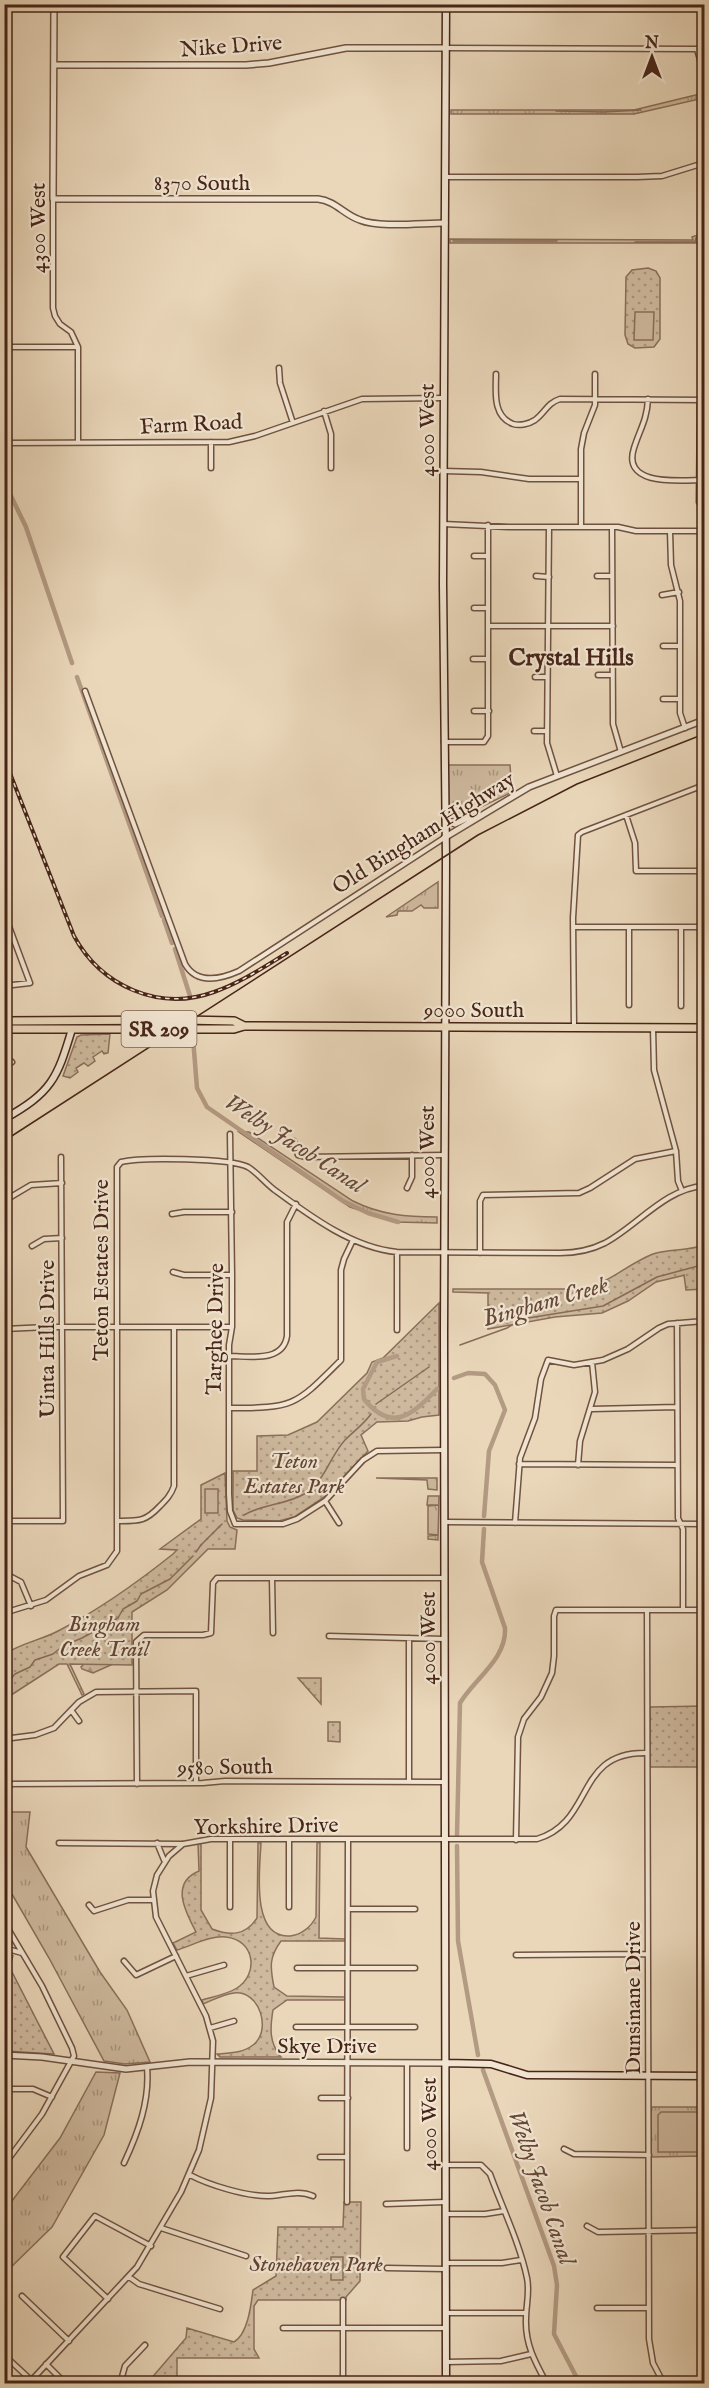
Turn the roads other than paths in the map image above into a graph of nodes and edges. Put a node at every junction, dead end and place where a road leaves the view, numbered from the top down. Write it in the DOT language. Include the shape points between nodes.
graph roads {
  1 [pos="54,4"];
  2 [pos="446,4"];
  3 [pos="445,48"];
  4 [pos="54,65"];
  5 [pos="705,74"];
  6 [pos="705,163"];
  7 [pos="445,177"];
  8 [pos="53,199"];
  9 [pos="445,223"];
  10 [pos="4,347"];
  11 [pos="78,347"];
  12 [pos="279,368"];
  13 [pos="496,374"];
  14 [pos="595,374"];
  15 [pos="444,398"];
  16 [pos="595,399"];
  17 [pos="648,399"];
  18 [pos="702,400"];
  19 [pos="324,411"];
  20 [pos="292,423"];
  21 [pos="78,442"];
  22 [pos="211,442"];
  23 [pos="4,443"];
  24 [pos="211,468"];
  25 [pos="331,468"];
  26 [pos="444,471"];
  27 [pos="581,479"];
  28 [pos="702,480"];
  29 [pos="699,502"];
  30 [pos="443,524"];
  31 [pos="488,525"];
  32 [pos="549,527"];
  33 [pos="581,527"];
  34 [pos="612,527"];
  35 [pos="670,531"];
  36 [pos="705,531"];
  37 [pos="474,556"];
  38 [pos="488,556"];
  39 [pos="536,576"];
  40 [pos="549,576"];
  41 [pos="597,576"];
  42 [pos="612,576"];
  43 [pos="679,592"];
  44 [pos="662,595"];
  45 [pos="474,608"];
  46 [pos="488,608"];
  47 [pos="488,626"];
  48 [pos="549,626"];
  49 [pos="613,626"];
  50 [pos="663,646"];
  51 [pos="680,646"];
  52 [pos="473,659"];
  53 [pos="489,659"];
  54 [pos="598,675"];
  55 [pos="613,675"];
  56 [pos="535,677"];
  57 [pos="547,677"];
  58 [pos="86,691"];
  59 [pos="663,699"];
  60 [pos="680,699"];
  61 [pos="474,711"];
  62 [pos="489,711"];
  63 [pos="705,720"];
  64 [pos="685,728"];
  65 [pos="534,731"];
  66 [pos="547,731"];
  67 [pos="444,742"];
  68 [pos="621,752"];
  69 [pos="557,776"];
  70 [pos="705,785"];
  71 [pos="487,810"];
  72 [pos="444,814"];
  73 [pos="626,815"];
  74 [pos="444,838"];
  75 [pos="705,871"];
  76 [pos="5,914"];
  77 [pos="574,927"];
  78 [pos="629,927"];
  79 [pos="681,927"];
  80 [pos="705,927"];
  81 [pos="4,986"];
  82 [pos="629,1005"];
  83 [pos="681,1006"];
  84 [pos="166,1020"];
  85 [pos="4,1021"];
  86 [pos="244,1026"];
  87 [pos="445,1026"];
  88 [pos="574,1027"];
  89 [pos="653,1028"];
  90 [pos="705,1028"];
  91 [pos="4,1029"];
  92 [pos="72,1029"];
  93 [pos="12,1062"];
  94 [pos="4,1067"];
  95 [pos="4,1119"];
  96 [pos="230,1134"];
  97 [pos="294,1141"];
  98 [pos="676,1151"];
  99 [pos="412,1155"];
  100 [pos="444,1155"];
  101 [pos="62,1157"];
  102 [pos="230,1163"];
  103 [pos="62,1183"];
  104 [pos="705,1186"];
  105 [pos="407,1188"];
  106 [pos="682,1191"];
  107 [pos="4,1201"];
  108 [pos="296,1204"];
  109 [pos="232,1212"];
  110 [pos="172,1214"];
  111 [pos="62,1238"];
  112 [pos="353,1240"];
  113 [pos="32,1246"];
  114 [pos="397,1252"];
  115 [pos="444,1252"];
  116 [pos="480,1253"];
  117 [pos="173,1272"];
  118 [pos="232,1275"];
  119 [pos="4,1299"];
  120 [pos="705,1321"];
  121 [pos="677,1323"];
  122 [pos="63,1327"];
  123 [pos="117,1327"];
  124 [pos="174,1327"];
  125 [pos="232,1327"];
  126 [pos="6,1329"];
  127 [pos="397,1330"];
  128 [pos="229,1356"];
  129 [pos="592,1362"];
  130 [pos="677,1407"];
  131 [pos="229,1408"];
  132 [pos="592,1409"];
  133 [pos="444,1450"];
  134 [pos="519,1464"];
  135 [pos="578,1465"];
  136 [pos="678,1465"];
  137 [pos="325,1501"];
  138 [pos="117,1521"];
  139 [pos="445,1522"];
  140 [pos="339,1523"];
  141 [pos="515,1523"];
  142 [pos="680,1524"];
  143 [pos="705,1524"];
  144 [pos="4,1573"];
  145 [pos="272,1578"];
  146 [pos="445,1578"];
  147 [pos="31,1606"];
  148 [pos="647,1610"];
  149 [pos="683,1610"];
  150 [pos="705,1610"];
  151 [pos="4,1613"];
  152 [pos="273,1633"];
  153 [pos="329,1636"];
  154 [pos="408,1638"];
  155 [pos="445,1639"];
  156 [pos="135,1691"];
  157 [pos="71,1710"];
  158 [pos="80,1721"];
  159 [pos="4,1739"];
  160 [pos="647,1754"];
  161 [pos="409,1782"];
  162 [pos="445,1782"];
  163 [pos="196,1783"];
  164 [pos="4,1784"];
  165 [pos="137,1784"];
  166 [pos="230,1839"];
  167 [pos="289,1840"];
  168 [pos="348,1840"];
  169 [pos="446,1840"];
  170 [pos="516,1840"];
  171 [pos="59,1843"];
  172 [pos="157,1844"];
  173 [pos="183,1844"];
  174 [pos="164,1861"];
  175 [pos="153,1900"];
  176 [pos="89,1905"];
  177 [pos="230,1907"];
  178 [pos="289,1907"];
  179 [pos="348,1909"];
  180 [pos="415,1909"];
  181 [pos="5,1922"];
  182 [pos="4,1948"];
  183 [pos="23,1953"];
  184 [pos="648,1954"];
  185 [pos="516,1955"];
  186 [pos="176,1956"];
  187 [pos="124,1961"];
  188 [pos="224,1965"];
  189 [pos="297,1968"];
  190 [pos="348,1968"];
  191 [pos="415,1968"];
  192 [pos="186,1976"];
  193 [pos="234,2021"];
  194 [pos="296,2027"];
  195 [pos="348,2027"];
  196 [pos="415,2027"];
  197 [pos="210,2028"];
  198 [pos="4,2055"];
  199 [pos="71,2061"];
  200 [pos="213,2062"];
  201 [pos="348,2063"];
  202 [pos="407,2063"];
  203 [pos="446,2063"];
  204 [pos="147,2067"];
  205 [pos="649,2076"];
  206 [pos="705,2076"];
  207 [pos="4,2089"];
  208 [pos="52,2097"];
  209 [pos="321,2098"];
  210 [pos="348,2098"];
  211 [pos="406,2148"];
  212 [pos="564,2150"];
  213 [pos="649,2155"];
  214 [pos="320,2157"];
  215 [pos="347,2157"];
  216 [pos="124,2163"];
  217 [pos="5,2164"];
  218 [pos="446,2165"];
  219 [pos="190,2175"];
  220 [pos="313,2196"];
  221 [pos="347,2202"];
  222 [pos="446,2202"];
  223 [pos="386,2204"];
  224 [pos="504,2211"];
  225 [pos="446,2214"];
  226 [pos="587,2226"];
  227 [pos="161,2228"];
  228 [pos="705,2230"];
  229 [pos="649,2231"];
  230 [pos="151,2246"];
  231 [pos="246,2256"];
  232 [pos="521,2260"];
  233 [pos="446,2266"];
  234 [pos="387,2268"];
  235 [pos="129,2277"];
  236 [pos="22,2296"];
  237 [pos="108,2299"];
  238 [pos="343,2300"];
  239 [pos="597,2308"];
  240 [pos="649,2308"];
  241 [pos="220,2309"];
  242 [pos="446,2313"];
  243 [pos="526,2313"];
  244 [pos="283,2328"];
  245 [pos="343,2328"];
  246 [pos="446,2328"];
  247 [pos="69,2341"];
  248 [pos="145,2344"];
  249 [pos="531,2354"];
  250 [pos="4,2355"];
  251 [pos="446,2362"];
  252 [pos="46,2364"];
  253 [pos="661,2381"];
  254 [pos="30,2382"];
  255 [pos="76,2384"];
  256 [pos="120,2384"];
  257 [pos="343,2384"];
  258 [pos="446,2384"];
  259 [pos="547,2384"];
  1 -- 4 [label="street, 4300 West"];
  2 -- 3 [label="main road, 4000 West"];
  3 -- 4 [label="street, Nike Drive" via="346,48 246,65"];
  3 -- 5 [label="street" via="697,49"];
  3 -- 7 [label="main road, 4000 West"];
  4 -- 8 [label="street, 4300 West"];
  6 -- 7 [label="street" via="649,177"];
  7 -- 9 [label="main road, 4000 West"];
  8 -- 9 [label="street, 8370 South" via="318,199 370,223"];
  8 -- 11 [label="street, 4300 West" via="53,308"];
  9 -- 15 [label="main road, 4000 West"];
  10 -- 11 [label="street"];
  11 -- 21 [label="street"];
  12 -- 20 [label="street"];
  13 -- 16 [label="street" via="499,411 517,425 535,420 554,401"];
  14 -- 16 [label="street"];
  15 -- 19 [label="street, Farm Road" via="367,399"];
  15 -- 26 [label="main road, 4000 West"];
  16 -- 17 [label="street"];
  16 -- 27 [label="street" via="582,441"];
  17 -- 18 [label="street"];
  17 -- 28 [label="street" via="646,421 633,451 635,465 644,476 653,479"];
  18 -- 28 [label="street"];
  19 -- 20 [label="street, Farm Road"];
  19 -- 25 [label="street" via="330,430"];
  20 -- 22 [label="street, Farm Road" via="247,438"];
  21 -- 22 [label="street, Farm Road"];
  21 -- 23 [label="street, Farm Road"];
  22 -- 24 [label="street"];
  26 -- 27 [label="street" via="529,479"];
  26 -- 30 [label="main road, 4000 West"];
  27 -- 33 [label="street"];
  28 -- 29 [label="street"];
  30 -- 31 [label="street"];
  30 -- 67 [label="main road, 4000 West"];
  31 -- 32 [label="street"];
  31 -- 38 [label="street"];
  32 -- 33 [label="street"];
  32 -- 40 [label="street"];
  33 -- 34 [label="street"];
  34 -- 35 [label="street"];
  34 -- 42 [label="street"];
  35 -- 36 [label="street"];
  35 -- 43 [label="street" via="671,565"];
  37 -- 38 [label="street"];
  38 -- 46 [label="street"];
  39 -- 40 [label="street"];
  40 -- 48 [label="street"];
  41 -- 42 [label="street"];
  42 -- 49 [label="street"];
  43 -- 44 [label="street"];
  43 -- 51 [label="street"];
  45 -- 46 [label="street"];
  46 -- 47 [label="street"];
  47 -- 48 [label="street"];
  47 -- 53 [label="street"];
  48 -- 49 [label="street"];
  48 -- 57 [label="street"];
  49 -- 55 [label="street"];
  50 -- 51 [label="street"];
  51 -- 60 [label="street"];
  52 -- 53 [label="street"];
  53 -- 62 [label="street"];
  54 -- 55 [label="street"];
  55 -- 68 [label="street" via="614,730"];
  56 -- 57 [label="street"];
  57 -- 66 [label="street"];
  58 -- 74 [label="street, Old Bingham Highway" via="185,964 205,979 221,978 238,970"];
  59 -- 60 [label="street"];
  60 -- 64 [label="street"];
  61 -- 62 [label="street"];
  62 -- 67 [label="street" via="487,740"];
  63 -- 64 [label="street, Old Bingham Highway"];
  64 -- 68 [label="street, Old Bingham Highway"];
  65 -- 66 [label="street"];
  66 -- 69 [label="street" via="548,750"];
  67 -- 72 [label="main road, 4000 West"];
  68 -- 69 [label="street, Old Bingham Highway"];
  69 -- 71 [label="street, Old Bingham Highway"];
  70 -- 73 [label="street"];
  71 -- 72 [label="street" via="455,824"];
  71 -- 74 [label="street, Old Bingham Highway"];
  72 -- 74 [label="main road, 4000 West"];
  73 -- 75 [label="street" via="635,843 636,871"];
  73 -- 77 [label="street" via="578,835"];
  74 -- 87 [label="main road, 4000 West"];
  76 -- 81 [label="street" via="30,983"];
  77 -- 78 [label="street"];
  77 -- 88 [label="street"];
  78 -- 79 [label="street"];
  78 -- 82 [label="street"];
  79 -- 80 [label="street"];
  79 -- 83 [label="street"];
  84 -- 85 [label="main road, 9000 South / SR 209"];
  84 -- 86 [label="main road, 9000 South / SR 209" via="234,1021"];
  84 -- 92 [label="main road" via="76,1025"];
  86 -- 87 [label="main road, 9000 South / SR 209"];
  86 -- 92 [label="main road, 9000 South / SR 209"];
  87 -- 88 [label="main road, 9000 South / SR 209"];
  87 -- 100 [label="main road, 4000 West"];
  88 -- 89 [label="main road, 9000 South / SR 209"];
  89 -- 90 [label="main road, 9000 South / SR 209"];
  89 -- 98 [label="street" via="656,1079"];
  91 -- 92 [label="main road, 9000 South / SR 209"];
  92 -- 95 [label="main road" via="59,1069 48,1088"];
  93 -- 94 [label="street"];
  96 -- 102 [label="street, Targhee Drive"];
  97 -- 99 [label="street" via="301,1157"];
  98 -- 106 [label="street"];
  98 -- 116 [label="street" via="635,1159 579,1193 484,1194 480,1201"];
  99 -- 100 [label="street"];
  99 -- 105 [label="street" via="412,1178"];
  100 -- 115 [label="main road, 4000 West"];
  101 -- 103 [label="street, Uinta Hills Drive"];
  102 -- 108 [label="street, Teton Estates Drive" via="244,1165"];
  102 -- 109 [label="street, Targhee Drive"];
  102 -- 123 [label="street, Teton Estates Drive" via="202,1159 118,1164"];
  103 -- 107 [label="street" via="31,1185"];
  103 -- 111 [label="street, Uinta Hills Drive"];
  104 -- 106 [label="street"];
  106 -- 116 [label="street, Teton Estates Drive" via="605,1242 584,1251"];
  108 -- 112 [label="street, Teton Estates Drive"];
  108 -- 128 [label="street" via="287,1222 284,1346 272,1355"];
  109 -- 110 [label="street"];
  109 -- 118 [label="street, Targhee Drive"];
  111 -- 113 [label="street" via="45,1239"];
  111 -- 122 [label="street, Uinta Hills Drive"];
  112 -- 114 [label="street, Teton Estates Drive"];
  112 -- 131 [label="street" via="341,1270 341,1360 308,1393 289,1404"];
  114 -- 115 [label="street, Teton Estates Drive"];
  114 -- 127 [label="street"];
  115 -- 116 [label="street, Teton Estates Drive"];
  115 -- 133 [label="main road, 4000 West"];
  117 -- 118 [label="street"];
  118 -- 125 [label="street, Targhee Drive"];
  119 -- 126 [label="street"];
  120 -- 121 [label="street"];
  121 -- 129 [label="street" via="659,1328 621,1353"];
  121 -- 130 [label="street"];
  122 -- 123 [label="street"];
  122 -- 126 [label="street"];
  122 -- 126 [label="street, Uinta Hills Drive" via="63,1521 9,1521"];
  123 -- 124 [label="street"];
  123 -- 138 [label="street, Teton Estates Drive"];
  124 -- 125 [label="street"];
  124 -- 138 [label="street" via="174,1486 150,1516"];
  125 -- 128 [label="street, Targhee Drive"];
  128 -- 131 [label="street, Targhee Drive"];
  129 -- 132 [label="street"];
  129 -- 134 [label="street" via="574,1365 550,1359 543,1369 534,1418"];
  130 -- 132 [label="street"];
  130 -- 136 [label="street"];
  131 -- 137 [label="street, Targhee Drive" via="230,1503 235,1524 291,1522"];
  132 -- 135 [label="street" via="580,1441"];
  133 -- 137 [label="street" via="371,1454"];
  133 -- 139 [label="main road, 4000 West"];
  134 -- 135 [label="street"];
  134 -- 141 [label="street"];
  135 -- 136 [label="street"];
  136 -- 142 [label="street"];
  137 -- 140 [label="street"];
  138 -- 147 [label="street, Teton Estates Drive" via="116,1556 107,1565 82,1574"];
  139 -- 141 [label="street"];
  139 -- 146 [label="main road, 4000 West"];
  141 -- 142 [label="street"];
  142 -- 143 [label="street"];
  142 -- 149 [label="street"];
  144 -- 147 [label="street" via="21,1582"];
  145 -- 146 [label="street"];
  145 -- 152 [label="street"];
  145 -- 156 [label="street" via="215,1580 213,1628 208,1634 144,1635 138,1639"];
  146 -- 155 [label="main road, 4000 West"];
  147 -- 151 [label="street"];
  148 -- 149 [label="street"];
  148 -- 160 [label="street, Dunsinane Drive"];
  148 -- 170 [label="street" via="556,1610 552,1673 541,1697 524,1719 518,1737"];
  149 -- 150 [label="street"];
  153 -- 154 [label="street"];
  154 -- 155 [label="street"];
  154 -- 161 [label="street"];
  155 -- 162 [label="main road, 4000 West"];
  156 -- 157 [label="street" via="96,1692"];
  156 -- 163 [label="street" via="196,1691"];
  156 -- 165 [label="street"];
  157 -- 158 [label="street"];
  157 -- 159 [label="street" via="54,1728"];
  160 -- 170 [label="street, Yorkshire Drive" via="625,1755 606,1763 594,1775 562,1827 537,1839"];
  160 -- 184 [label="street, Dunsinane Drive"];
  161 -- 162 [label="street, 9580 South"];
  161 -- 163 [label="street, 9580 South"];
  162 -- 169 [label="main road, 4000 West"];
  163 -- 165 [label="street, 9580 South"];
  164 -- 165 [label="street, 9580 South"];
  166 -- 167 [label="street, Yorkshire Drive"];
  166 -- 173 [label="street, Yorkshire Drive"];
  166 -- 177 [label="street"];
  167 -- 168 [label="street, Yorkshire Drive"];
  167 -- 178 [label="street"];
  168 -- 169 [label="street, Yorkshire Drive"];
  168 -- 179 [label="street"];
  169 -- 170 [label="street, Yorkshire Drive"];
  169 -- 203 [label="main road, 4000 West"];
  171 -- 172 [label="street"];
  172 -- 173 [label="street"];
  172 -- 174 [label="street"];
  173 -- 174 [label="street, Yorkshire Drive"];
  174 -- 175 [label="street, Yorkshire Drive" via="154,1883"];
  175 -- 176 [label="street" via="128,1900 94,1911"];
  175 -- 186 [label="street, Yorkshire Drive" via="156,1917"];
  179 -- 180 [label="street"];
  179 -- 190 [label="street"];
  181 -- 183 [label="street"];
  182 -- 183 [label="street"];
  183 -- 199 [label="street" via="72,2048"];
  184 -- 185 [label="street"];
  184 -- 205 [label="street, Dunsinane Drive"];
  186 -- 187 [label="street" via="136,1975"];
  186 -- 192 [label="street, Yorkshire Drive"];
  188 -- 192 [label="street"];
  189 -- 190 [label="street"];
  190 -- 191 [label="street"];
  190 -- 195 [label="street"];
  192 -- 197 [label="street, Yorkshire Drive"];
  193 -- 197 [label="street"];
  194 -- 195 [label="street"];
  195 -- 196 [label="street"];
  195 -- 201 [label="street"];
  197 -- 200 [label="street, Yorkshire Drive"];
  198 -- 199 [label="street, Skye Drive"];
  199 -- 204 [label="street, Skye Drive" via="120,2068"];
  199 -- 208 [label="street"];
  200 -- 201 [label="street, Skye Drive"];
  200 -- 204 [label="street, Skye Drive"];
  200 -- 219 [label="street, Yorkshire Drive" via="206,2124"];
  201 -- 202 [label="street, Skye Drive"];
  201 -- 210 [label="street"];
  202 -- 203 [label="street, Skye Drive"];
  202 -- 211 [label="street"];
  203 -- 205 [label="main road, Skye Drive" via="489,2063 527,2075"];
  203 -- 218 [label="main road, 4000 West"];
  204 -- 216 [label="street" via="142,2115"];
  205 -- 206 [label="main road, Skye Drive"];
  205 -- 213 [label="street, Dunsinane Drive"];
  207 -- 208 [label="street" via="33,2089"];
  208 -- 217 [label="street"];
  209 -- 210 [label="street"];
  210 -- 215 [label="street"];
  212 -- 213 [label="street" via="574,2154"];
  213 -- 229 [label="street, Dunsinane Drive"];
  214 -- 215 [label="street"];
  215 -- 221 [label="street"];
  218 -- 222 [label="main road, 4000 West"];
  218 -- 224 [label="street" via="486,2168"];
  219 -- 220 [label="street" via="251,2195"];
  219 -- 227 [label="street, Yorkshire Drive"];
  222 -- 223 [label="street"];
  222 -- 225 [label="main road, 4000 West"];
  224 -- 225 [label="street"];
  224 -- 232 [label="street"];
  225 -- 233 [label="main road, 4000 West"];
  226 -- 229 [label="street" via="598,2232"];
  227 -- 230 [label="street, Yorkshire Drive"];
  227 -- 231 [label="street"];
  228 -- 229 [label="street"];
  229 -- 240 [label="street, Dunsinane Drive"];
  230 -- 235 [label="street, Yorkshire Drive"];
  230 -- 237 [label="street" via="95,2216 63,2257"];
  232 -- 233 [label="street"];
  232 -- 243 [label="street" via="528,2284"];
  233 -- 234 [label="street"];
  233 -- 242 [label="main road, 4000 West"];
  235 -- 237 [label="street, Yorkshire Drive"];
  235 -- 241 [label="street" via="139,2284"];
  236 -- 247 [label="street"];
  237 -- 247 [label="street, Yorkshire Drive"];
  238 -- 245 [label="street"];
  239 -- 240 [label="street"];
  240 -- 253 [label="street, Dunsinane Drive" via="651,2355"];
  242 -- 243 [label="street"];
  242 -- 246 [label="main road, 4000 West"];
  243 -- 249 [label="street"];
  244 -- 245 [label="street"];
  245 -- 246 [label="street"];
  245 -- 257 [label="street"];
  246 -- 251 [label="main road, 4000 West"];
  247 -- 252 [label="street, Yorkshire Drive"];
  248 -- 256 [label="street" via="125,2366"];
  249 -- 251 [label="street" via="501,2361"];
  249 -- 259 [label="street"];
  250 -- 254 [label="street"];
  251 -- 258 [label="main road, 4000 West"];
  252 -- 254 [label="street, Yorkshire Drive"];
  252 -- 255 [label="street" via="61,2379"];
}
